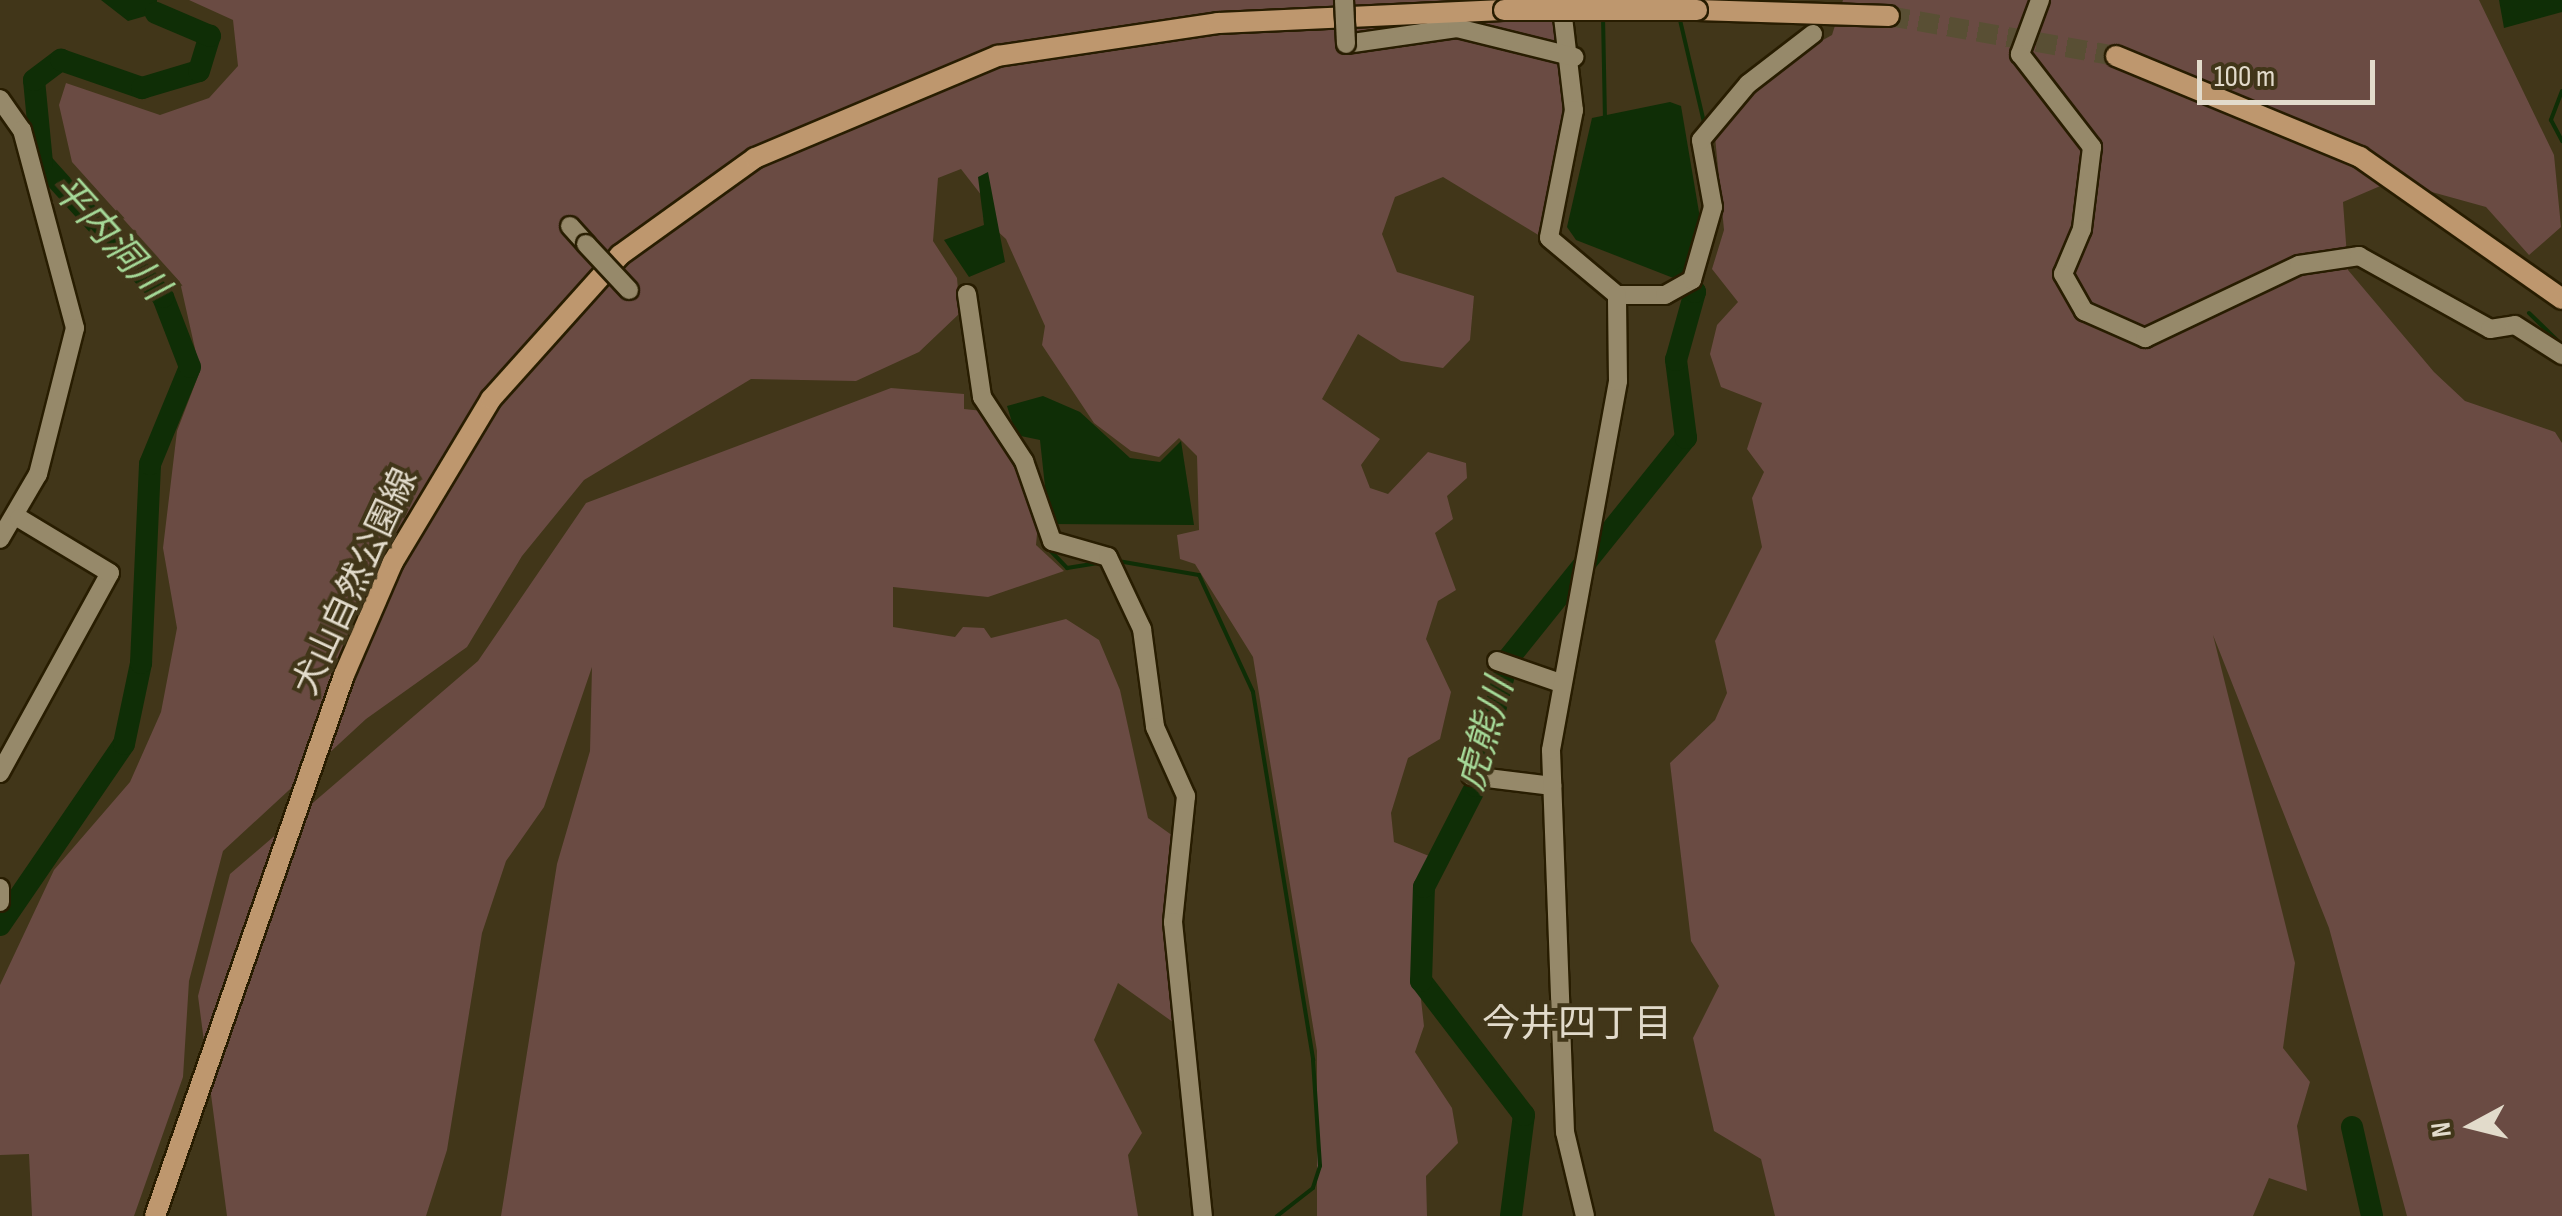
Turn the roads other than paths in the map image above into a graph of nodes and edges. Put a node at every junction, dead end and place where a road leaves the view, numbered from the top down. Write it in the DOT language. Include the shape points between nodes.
graph roads {
  1 [pos="1344,0"];
  2 [pos="1561,0"];
  3 [pos="2040,0"];
  4 [pos="1890,16"];
  5 [pos="1814,34"];
  6 [pos="2116,56"];
  7 [pos="1574,57"];
  8 [pos="0,99"];
  9 [pos="570,226"];
  10 [pos="629,290"];
  11 [pos="966,294"];
  12 [pos="1617,294"];
  13 [pos="2562,299"];
  14 [pos="2562,355"];
  15 [pos="20,518"];
  16 [pos="0,539"];
  17 [pos="1506,664"];
  18 [pos="1560,684"];
  19 [pos="0,774"];
  20 [pos="1480,777"];
  21 [pos="1552,786"];
  22 [pos="0,888"];
  23 [pos="0,902"];
  24 [pos="155,1216"];
  25 [pos="1203,1216"];
  26 [pos="1584,1216"];
  1 -- 7 [label="street, bridge" via="1347,51 1457,28"];
  2 -- 7 [label="street"];
  3 -- 14 [label="street" via="2020,54 2092,147 2082,229 2062,274 2084,311 2145,338 2299,265 2359,256 2490,329 2516,325"];
  4 -- 24 [label="main road, 犬山自然公園線, bridge" via="1504,10 1218,23 998,56 840,115 756,158 620,255 491,399 394,562 338,693"];
  5 -- 12 [label="street" via="1748,84 1708,132 1713,206 1688,284"];
  6 -- 13 [label="main road" via="2360,157"];
  7 -- 12 [label="street" via="1574,110 1549,238"];
  8 -- 15 [label="street" via="22,130 75,328 58,413"];
  9 -- 10 [label="street, bridge"];
  11 -- 25 [label="street" via="982,397 1024,461 1052,541 1108,557 1142,628 1155,727 1186,796 1173,922"];
  12 -- 18 [label="street" via="1618,381"];
  15 -- 16 [label="street"];
  15 -- 19 [label="street" via="110,573"];
  17 -- 18 [label="street"];
  18 -- 21 [label="street"];
  20 -- 21 [label="street"];
  21 -- 26 [label="street" via="1566,1132"];
  22 -- 23 [label="street"];
}
